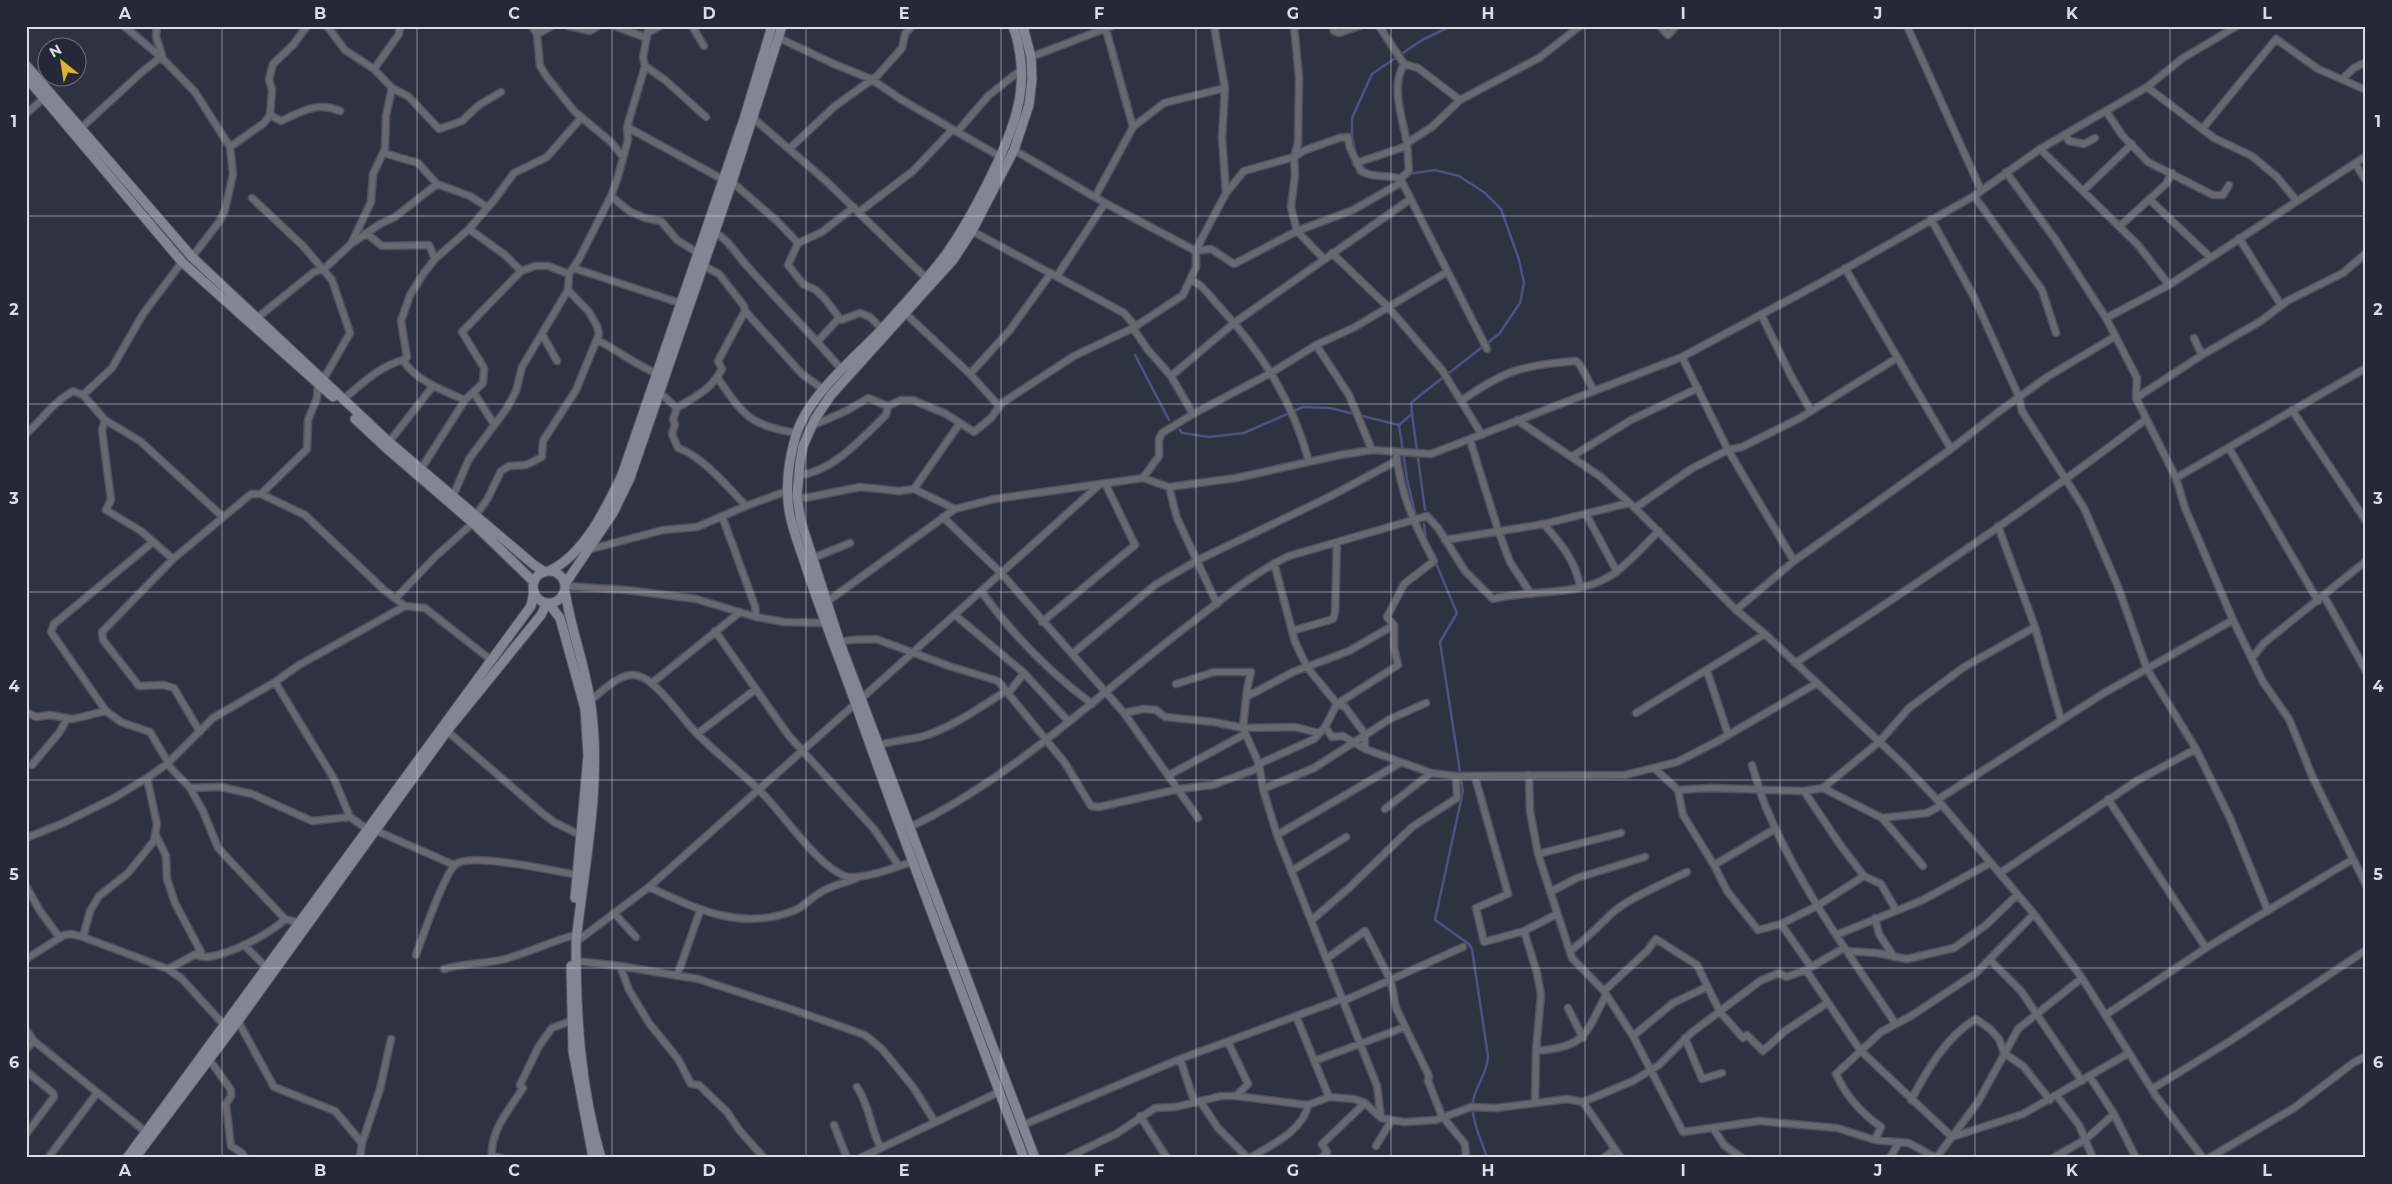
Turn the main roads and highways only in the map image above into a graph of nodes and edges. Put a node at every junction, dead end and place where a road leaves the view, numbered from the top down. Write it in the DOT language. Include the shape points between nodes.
graph roads {
  1 [pos="782,26"];
  2 [pos="1013,26"];
  3 [pos="1023,26"];
  4 [pos="769,28"];
  5 [pos="26,65"];
  6 [pos="26,77"];
  7 [pos="320,383"];
  8 [pos="474,519"];
  9 [pos="547,572"];
  10 [pos="534,587"];
  11 [pos="565,587"];
  12 [pos="548,604"];
  13 [pos="859,701"];
  14 [pos="574,939"];
  15 [pos="1004,1089"];
  16 [pos="127,1158"];
  17 [pos="135,1158"];
  18 [pos="594,1158"];
  19 [pos="1024,1158"];
  20 [pos="1034,1158"];
  1 -- 11 [label="main road" via="630,478 613,513"];
  2 -- 13 [label="main road" via="1022,69 1018,108 999,156 960,234 882,328 824,390 796,434 789,464 787,492 792,524 825,623"];
  3 -- 13 [label="main road" via="1031,57 1029,106 1014,150 972,231 953,260 832,395 803,446 798,496 801,522"];
  4 -- 9 [label="main road" via="745,116 622,475 605,508 570,556 561,566"];
  5 -- 7 [label="main road" via="192,257"];
  6 -- 7 [label="main road" via="182,262"];
  7 -- 8 [label="main road" via="384,447"];
  7 -- 8 [label="main road" via="344,399 453,496"];
  8 -- 9 [label="main road"];
  8 -- 10 [label="main road"];
  9 -- 10 [label="main road"];
  9 -- 11 [label="main road" via="558,574"];
  10 -- 12 [label="main road" via="538,599"];
  10 -- 16 [label="main road" via="531,606"];
  11 -- 12 [label="main road" via="559,600"];
  11 -- 14 [label="main road" via="570,622 590,701 595,755"];
  12 -- 14 [label="main road" via="560,618 585,709 588,756"];
  12 -- 17 [label="main road" via="447,731"];
  13 -- 15 [label="main road" via="910,827"];
  13 -- 15 [label="main road" via="912,862"];
  14 -- 18 [label="main road" via="579,1053"];
  14 -- 18 [label="main road" via="571,1022 579,1091"];
  15 -- 19 [label="main road"];
  15 -- 20 [label="main road" via="1023,1125"];
}
